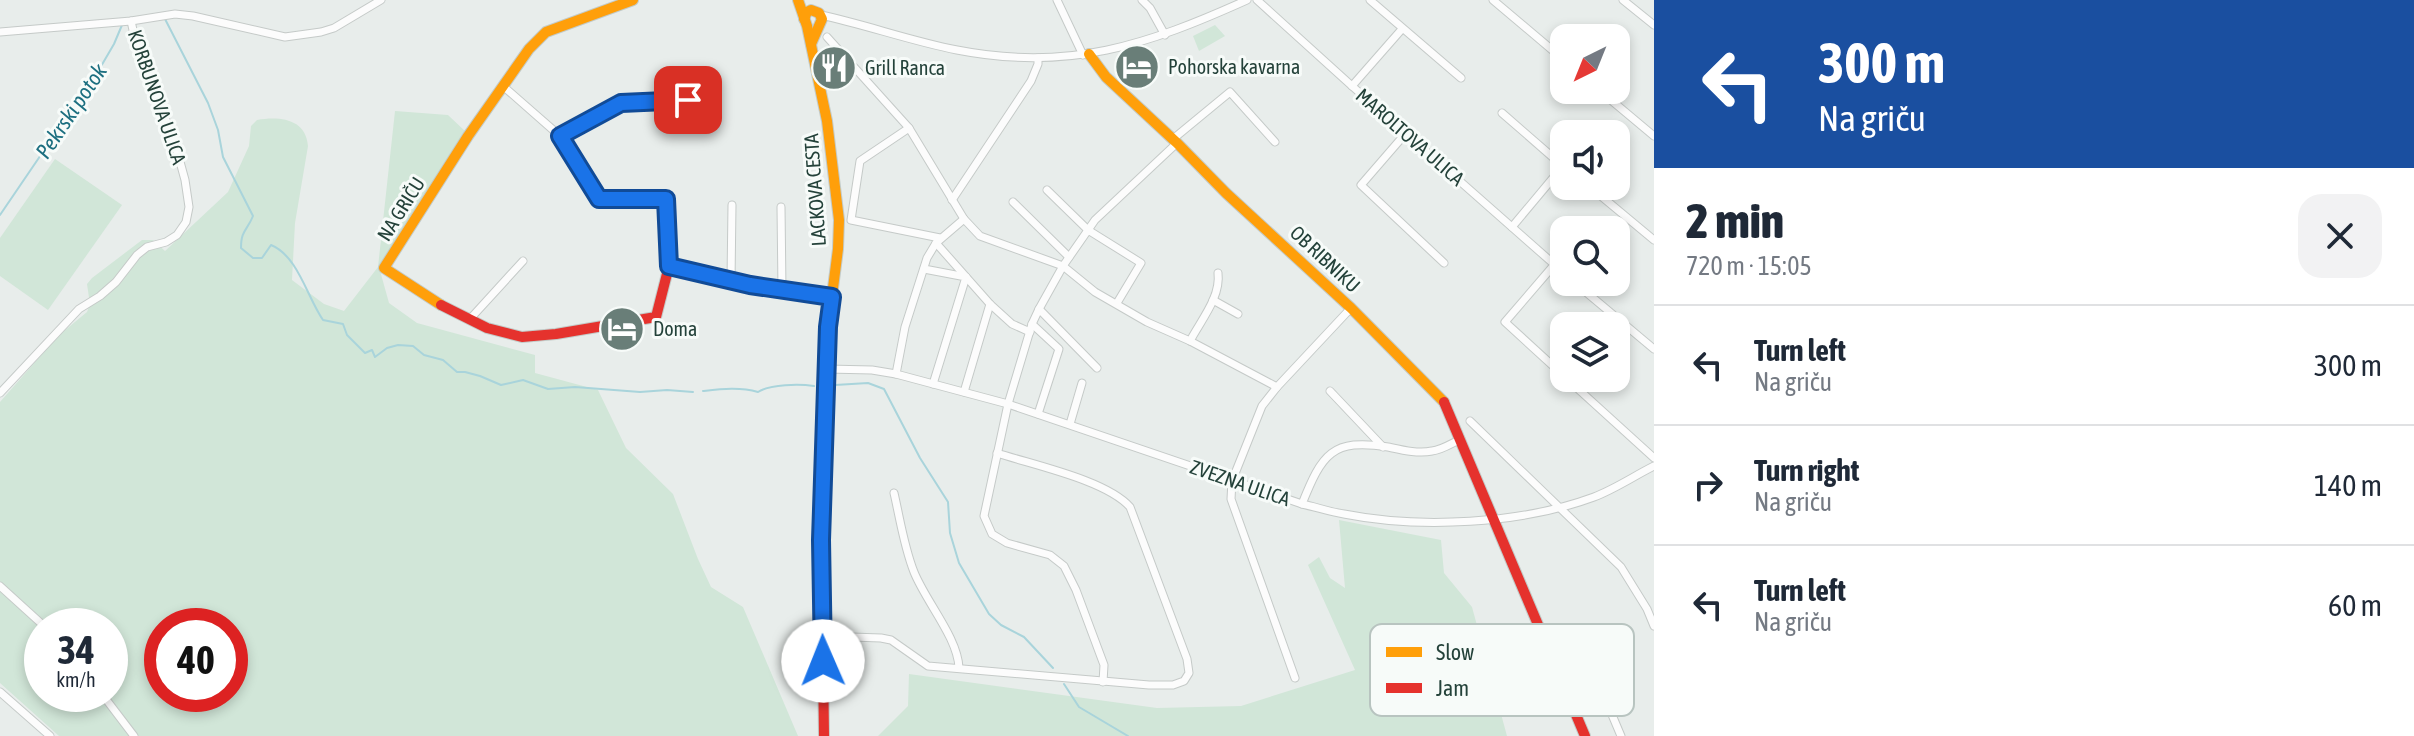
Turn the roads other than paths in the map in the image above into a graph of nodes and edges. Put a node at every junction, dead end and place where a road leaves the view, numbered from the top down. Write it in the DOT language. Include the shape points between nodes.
graph roads {
  1 [pos="381,0"];
  2 [pos="633,0"];
  3 [pos="798,0"];
  4 [pos="807,0"];
  5 [pos="1057,0"];
  6 [pos="1142,0"];
  7 [pos="1247,0"];
  8 [pos="1257,0"];
  9 [pos="1370,0"];
  10 [pos="1493,0"];
  11 [pos="1623,0"];
  12 [pos="130,21"];
  13 [pos="814,21"];
  14 [pos="1654,25"];
  15 [pos="1402,29"];
  16 [pos="0,32"];
  17 [pos="1165,35"];
  18 [pos="827,37"];
  19 [pos="1550,48"];
  20 [pos="1086,55"];
  21 [pos="1038,58"];
  22 [pos="1461,78"];
  23 [pos="503,86"];
  24 [pos="1352,86"];
  25 [pos="713,100"];
  26 [pos="1616,104"];
  27 [pos="1502,113"];
  28 [pos="909,128"];
  29 [pos="1406,133"];
  30 [pos="560,136"];
  31 [pos="1654,136"];
  32 [pos="1175,141"];
  33 [pos="1275,142"];
  34 [pos="1550,155"];
  35 [pos="1550,183"];
  36 [pos="1047,190"];
  37 [pos="952,200"];
  38 [pos="1606,200"];
  39 [pos="1013,202"];
  40 [pos="732,205"];
  41 [pos="781,207"];
  42 [pos="964,219"];
  43 [pos="1512,227"];
  44 [pos="1088,230"];
  45 [pos="1654,240"];
  46 [pos="938,241"];
  47 [pos="1069,257"];
  48 [pos="523,261"];
  49 [pos="1550,261"];
  50 [pos="1444,263"];
  51 [pos="669,266"];
  52 [pos="1063,266"];
  53 [pos="924,269"];
  54 [pos="1550,270"];
  55 [pos="1218,273"];
  56 [pos="966,277"];
  57 [pos="731,281"];
  58 [pos="782,290"];
  59 [pos="1591,296"];
  60 [pos="832,297"];
  61 [pos="1213,300"];
  62 [pos="1117,303"];
  63 [pos="990,304"];
  64 [pos="1351,308"];
  65 [pos="1039,309"];
  66 [pos="1238,314"];
  67 [pos="470,319"];
  68 [pos="1031,328"];
  69 [pos="1190,341"];
  70 [pos="1654,349"];
  71 [pos="1550,363"];
  72 [pos="1097,368"];
  73 [pos="827,369"];
  74 [pos="896,374"];
  75 [pos="1082,383"];
  76 [pos="933,384"];
  77 [pos="1277,387"];
  78 [pos="1330,391"];
  79 [pos="964,392"];
  80 [pos="1581,392"];
  81 [pos="0,393"];
  82 [pos="1008,404"];
  83 [pos="1038,414"];
  84 [pos="1470,421"];
  85 [pos="1070,424"];
  86 [pos="1461,439"];
  87 [pos="1383,447"];
  88 [pos="997,453"];
  89 [pos="1654,458"];
  90 [pos="1654,466"];
  91 [pos="1232,481"];
  92 [pos="894,493"];
  93 [pos="1302,504"];
  94 [pos="1561,508"];
  95 [pos="1495,520"];
  96 [pos="0,586"];
  97 [pos="1651,607"];
  98 [pos="24,608"];
  99 [pos="1538,624"];
  100 [pos="1654,626"];
  101 [pos="822,636"];
  102 [pos="959,668"];
  103 [pos="1295,678"];
  104 [pos="1103,682"];
  105 [pos="0,692"];
  106 [pos="116,712"];
  107 [pos="1577,716"];
  108 [pos="1613,716"];
  109 [pos="50,736"];
  110 [pos="134,736"];
  111 [pos="824,736"];
  112 [pos="1585,736"];
  113 [pos="1621,736"];
  1 -- 12 [label="street" via="334,28 285,37 193,16"];
  2 -- 23 [label="street, NA GRIČU" via="546,32"];
  3 -- 13 [label="street"];
  4 -- 13 [label="street"];
  5 -- 20 [label="street"];
  6 -- 17 [label="street"];
  7 -- 17 [label="street"];
  8 -- 24 [label="street, MAROLTOVA ULICA"];
  9 -- 15 [label="street"];
  10 -- 19 [label="street"];
  11 -- 14 [label="street"];
  12 -- 16 [label="street"];
  12 -- 81 [label="street, KORBUNOVA ULICA" via="174,140 188,193 188,215 177,235 137,255 116,282 79,309"];
  13 -- 21 [label="street" via="837,20 969,53"];
  13 -- 60 [label="street, LACKOVA CESTA" via="811,44 839,220"];
  15 -- 22 [label="street"];
  15 -- 24 [label="street"];
  17 -- 20 [label="street"];
  18 -- 28 [label="street"];
  20 -- 21 [label="street"];
  20 -- 32 [label="street, OB RIBNIKU"];
  21 -- 37 [label="street" via="1031,81"];
  23 -- 30 [label="street, NA GRIČU"];
  23 -- 67 [label="street, NA GRIČU" via="384,268"];
  24 -- 29 [label="street, MAROLTOVA ULICA"];
  25 -- 30 [label="street" via="621,103"];
  26 -- 31 [label="street"];
  27 -- 34 [label="street"];
  28 -- 37 [label="street"];
  28 -- 46 [label="street" via="860,161 851,220"];
  29 -- 43 [label="street, MAROLTOVA ULICA"];
  29 -- 50 [label="street" via="1361,185"];
  30 -- 51 [label="street, NA GRIČU" via="599,199 666,199"];
  32 -- 33 [label="street" via="1230,92"];
  32 -- 44 [label="street"];
  32 -- 64 [label="street, OB RIBNIKU"];
  35 -- 43 [label="street"];
  36 -- 44 [label="street"];
  37 -- 42 [label="street"];
  38 -- 45 [label="street"];
  39 -- 47 [label="street"];
  40 -- 57 [label="street"];
  41 -- 58 [label="street"];
  42 -- 46 [label="street"];
  42 -- 52 [label="street" via="980,236"];
  43 -- 49 [label="street, MAROLTOVA ULICA"];
  44 -- 47 [label="street"];
  44 -- 62 [label="street" via="1141,263"];
  46 -- 53 [label="street"];
  46 -- 56 [label="street"];
  47 -- 52 [label="street"];
  48 -- 67 [label="street"];
  51 -- 57 [label="street"];
  51 -- 67 [label="street, NA GRIČU" via="656,317 523,337"];
  52 -- 62 [label="street"];
  52 -- 65 [label="street"];
  53 -- 56 [label="street"];
  53 -- 74 [label="street"];
  54 -- 71 [label="street" via="1505,322"];
  55 -- 61 [label="street"];
  56 -- 63 [label="street"];
  56 -- 76 [label="street"];
  57 -- 58 [label="street"];
  58 -- 60 [label="street"];
  59 -- 70 [label="street"];
  60 -- 73 [label="street, LACKOVA CESTA"];
  61 -- 66 [label="street"];
  61 -- 69 [label="street"];
  62 -- 69 [label="street"];
  63 -- 68 [label="street" via="1012,324"];
  63 -- 79 [label="street"];
  64 -- 77 [label="street"];
  64 -- 86 [label="street, OB RIBNIKU" via="1436,392"];
  65 -- 68 [label="street"];
  65 -- 72 [label="street"];
  68 -- 82 [label="street"];
  68 -- 83 [label="street" via="1059,349"];
  69 -- 77 [label="street"];
  73 -- 74 [label="street, ZVEZNA ULICA"];
  73 -- 101 [label="street, LACKOVA CESTA"];
  74 -- 76 [label="street, ZVEZNA ULICA"];
  75 -- 85 [label="street"];
  76 -- 79 [label="street, ZVEZNA ULICA"];
  77 -- 91 [label="street" via="1262,406"];
  78 -- 87 [label="street"];
  79 -- 82 [label="street, ZVEZNA ULICA"];
  80 -- 89 [label="street"];
  82 -- 83 [label="street, ZVEZNA ULICA"];
  82 -- 88 [label="street"];
  83 -- 85 [label="street, ZVEZNA ULICA"];
  84 -- 94 [label="street"];
  85 -- 91 [label="street, ZVEZNA ULICA"];
  86 -- 87 [label="street" via="1434,451"];
  86 -- 95 [label="street, OB RIBNIKU"];
  87 -- 93 [label="street" via="1357,444 1336,450 1322,464"];
  88 -- 104 [label="street" via="986,523 1007,543 1050,555 1064,566 1104,665"];
  88 -- 104 [label="street" via="1102,487 1130,507 1189,673 1173,685"];
  90 -- 94 [label="street, ZVEZNA ULICA" via="1609,491"];
  91 -- 93 [label="street, ZVEZNA ULICA"];
  91 -- 103 [label="street" via="1231,499"];
  92 -- 102 [label="street" via="913,570 956,648"];
  93 -- 95 [label="street, ZVEZNA ULICA" via="1398,521"];
  94 -- 95 [label="street, ZVEZNA ULICA"];
  94 -- 97 [label="street" via="1621,567"];
  95 -- 99 [label="street, OB RIBNIKU"];
  96 -- 98 [label="street"];
  97 -- 100 [label="street"];
  101 -- 102 [label="street" via="891,640 928,666"];
  101 -- 111 [label="street, LACKOVA CESTA"];
  102 -- 104 [label="street"];
  105 -- 109 [label="street"];
  106 -- 110 [label="street"];
  107 -- 112 [label="street, OB RIBNIKU"];
  108 -- 113 [label="street"];
}
